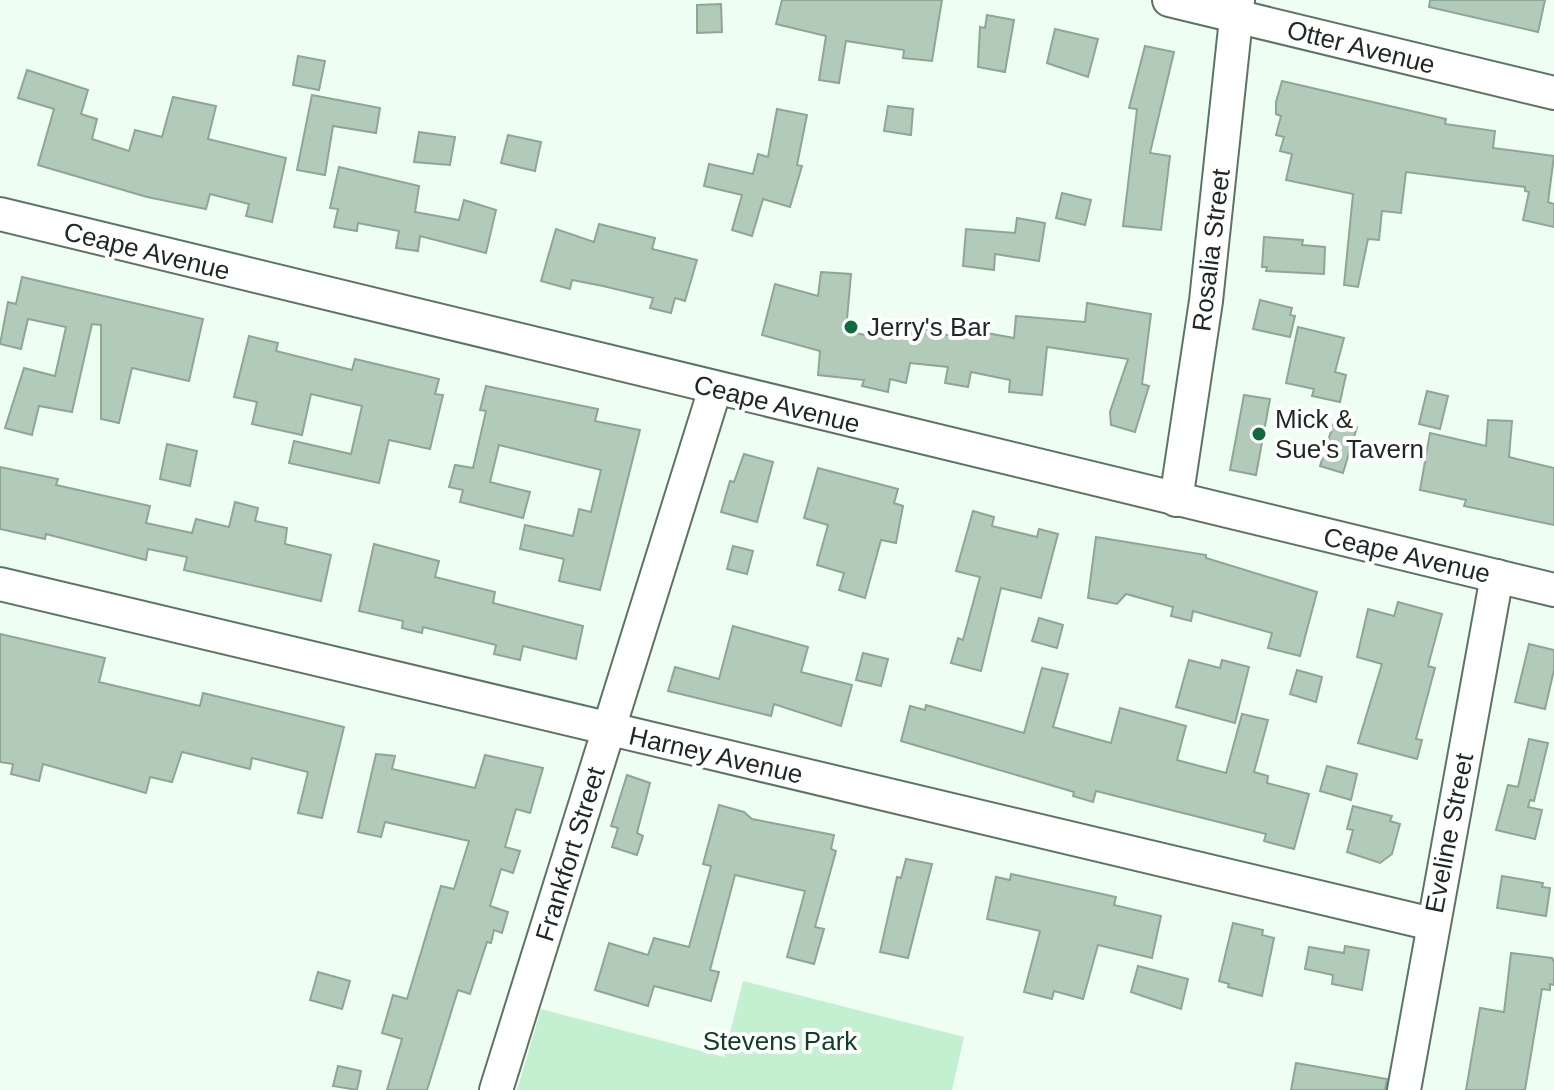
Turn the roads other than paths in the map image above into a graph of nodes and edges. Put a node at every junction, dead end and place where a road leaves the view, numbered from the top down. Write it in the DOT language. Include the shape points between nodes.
graph roads {
  1 [pos="1169,0"];
  2 [pos="1237,8"];
  3 [pos="1554,93"];
  4 [pos="0,214"];
  5 [pos="715,389"];
  6 [pos="1176,500"];
  7 [pos="1497,576"];
  8 [pos="0,584"];
  9 [pos="1554,590"];
  10 [pos="608,729"];
  11 [pos="1432,924"];
  12 [pos="496,1090"];
  13 [pos="1404,1090"];
  1 -- 2 [label="street, Otter Avenue"];
  2 -- 3 [label="street, Otter Avenue"];
  2 -- 6 [label="street, Rosalia Street" via="1206,301"];
  4 -- 5 [label="street, Ceape Avenue"];
  5 -- 6 [label="street, Ceape Avenue"];
  5 -- 10 [label="street, Frankfort Street"];
  6 -- 7 [label="street, Ceape Avenue"];
  7 -- 9 [label="street, Ceape Avenue"];
  7 -- 11 [label="street, Eveline Street"];
  8 -- 10 [label="street, Harney Avenue"];
  10 -- 11 [label="street, Harney Avenue"];
  10 -- 12 [label="street, Frankfort Street"];
  11 -- 13 [label="street, Eveline Street"];
}
